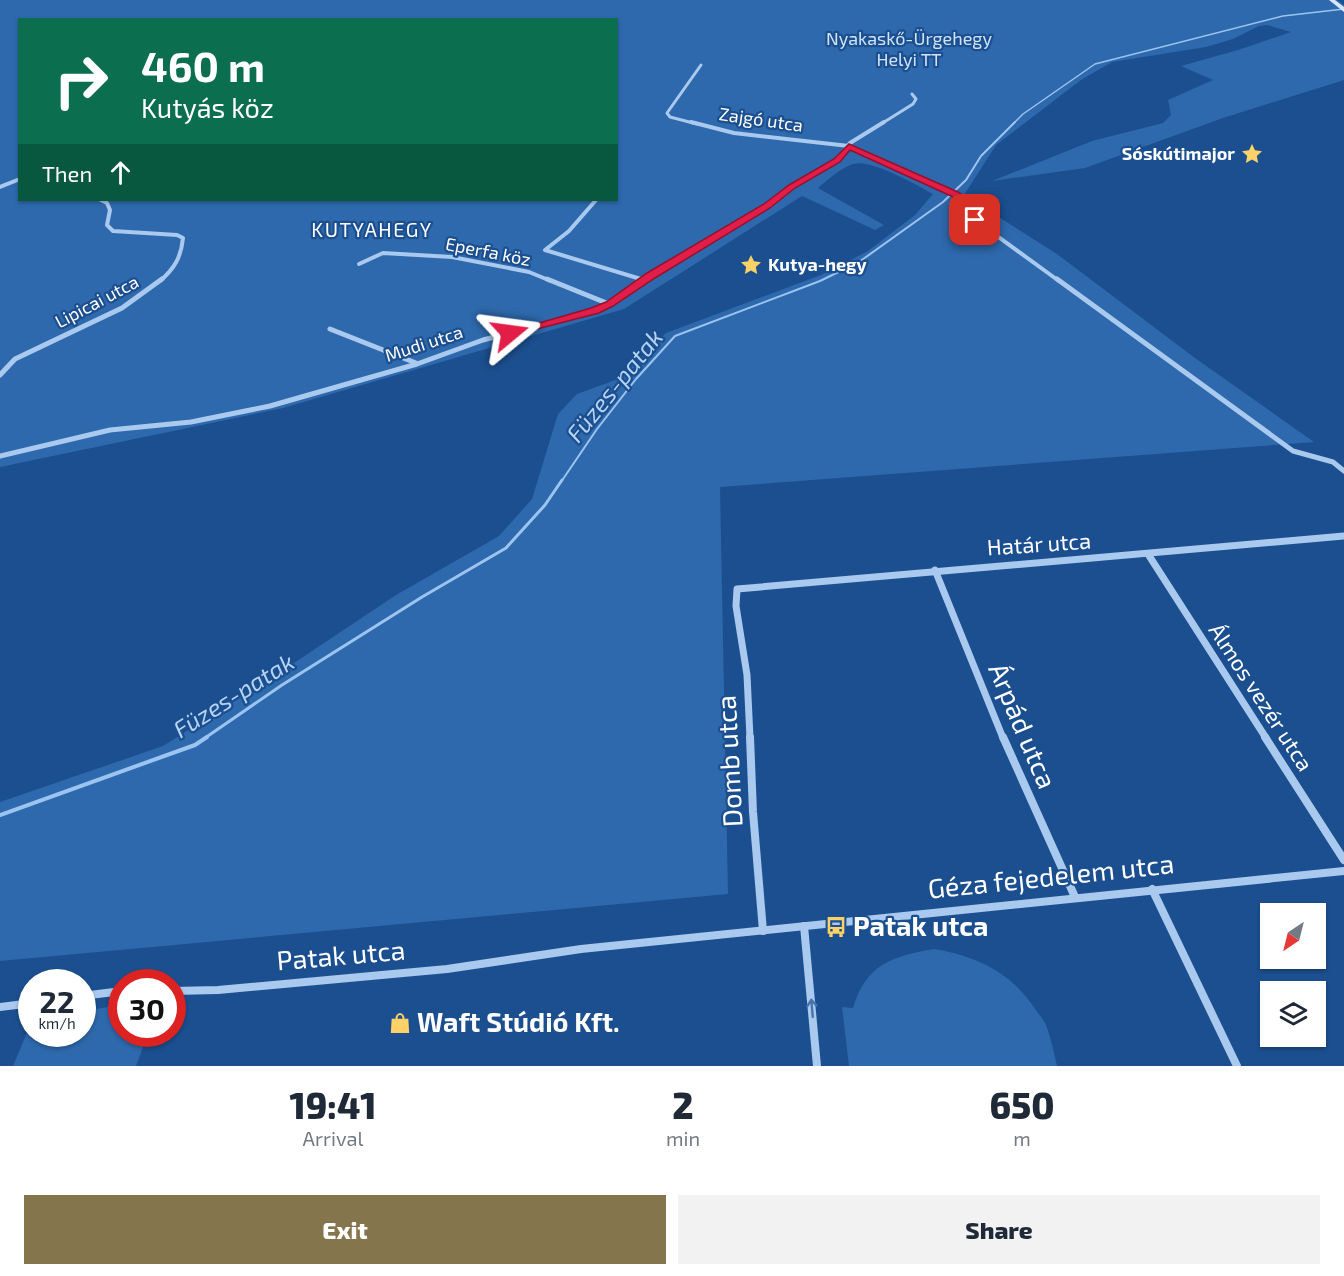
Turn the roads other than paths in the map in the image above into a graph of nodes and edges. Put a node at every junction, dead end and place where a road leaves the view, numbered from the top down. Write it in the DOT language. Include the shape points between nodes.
graph roads {
  1 [pos="1332,0"];
  2 [pos="1342,9"];
  3 [pos="701,65"];
  4 [pos="912,94"];
  5 [pos="849,146"];
  6 [pos="18,180"];
  7 [pos="0,187"];
  8 [pos="103,201"];
  9 [pos="595,201"];
  10 [pos="358,264"];
  11 [pos="644,280"];
  12 [pos="609,304"];
  13 [pos="330,329"];
  14 [pos="417,364"];
  15 [pos="0,375"];
  16 [pos="0,456"];
  17 [pos="1344,471"];
  18 [pos="1344,536"];
  19 [pos="1148,554"];
  20 [pos="935,570"];
  21 [pos="738,589"];
  22 [pos="1344,860"];
  23 [pos="1344,871"];
  24 [pos="1152,889"];
  25 [pos="1075,897"];
  26 [pos="804,926"];
  27 [pos="763,930"];
  28 [pos="186,991"];
  29 [pos="18,1005"];
  30 [pos="0,1007"];
  31 [pos="818,1066"];
  32 [pos="1237,1066"];
  1 -- 2 [label="main road"];
  3 -- 5 [label="street, Zajgó utca" via="668,113 670,117 734,133"];
  4 -- 5 [label="street, Mudi utca" via="916,99 913,104"];
  5 -- 11 [label="street, Mudi utca" via="837,160"];
  5 -- 17 [label="street, Zajgó utca" via="955,194 975,220 1211,393 1293,451 1333,462"];
  6 -- 7 [label="street"];
  8 -- 15 [label="street, Lipicai utca" via="110,210 109,228 128,233 177,235 183,238 184,255 169,273 133,301 15,359"];
  9 -- 11 [label="street" via="569,231 545,250"];
  10 -- 12 [label="street, Eperfa köz" via="383,253 452,257 529,272"];
  11 -- 12 [label="street, Mudi utca"];
  12 -- 14 [label="street, Mudi utca" via="483,340"];
  13 -- 14 [label="street"];
  14 -- 16 [label="street, Mudi utca" via="270,406 191,422 110,430"];
  18 -- 19 [label="street, Határ utca"];
  19 -- 20 [label="street, Határ utca"];
  19 -- 22 [label="street, Álmos vezér utca"];
  20 -- 21 [label="street, Határ utca"];
  20 -- 25 [label="street, Árpád utca" via="1010,755"];
  21 -- 27 [label="street, Domb utca" via="736,606 747,675"];
  23 -- 24 [label="street, Géza fejedelem utca"];
  24 -- 25 [label="street, Géza fejedelem utca"];
  24 -- 32 [label="street"];
  25 -- 26 [label="street, Géza fejedelem utca"];
  26 -- 27 [label="street, Géza fejedelem utca"];
  31 -- 26 [label="street, one-way"];
  27 -- 28 [label="street, Patak utca" via="581,949 447,969"];
  29 -- 30 [label="street"];
}
